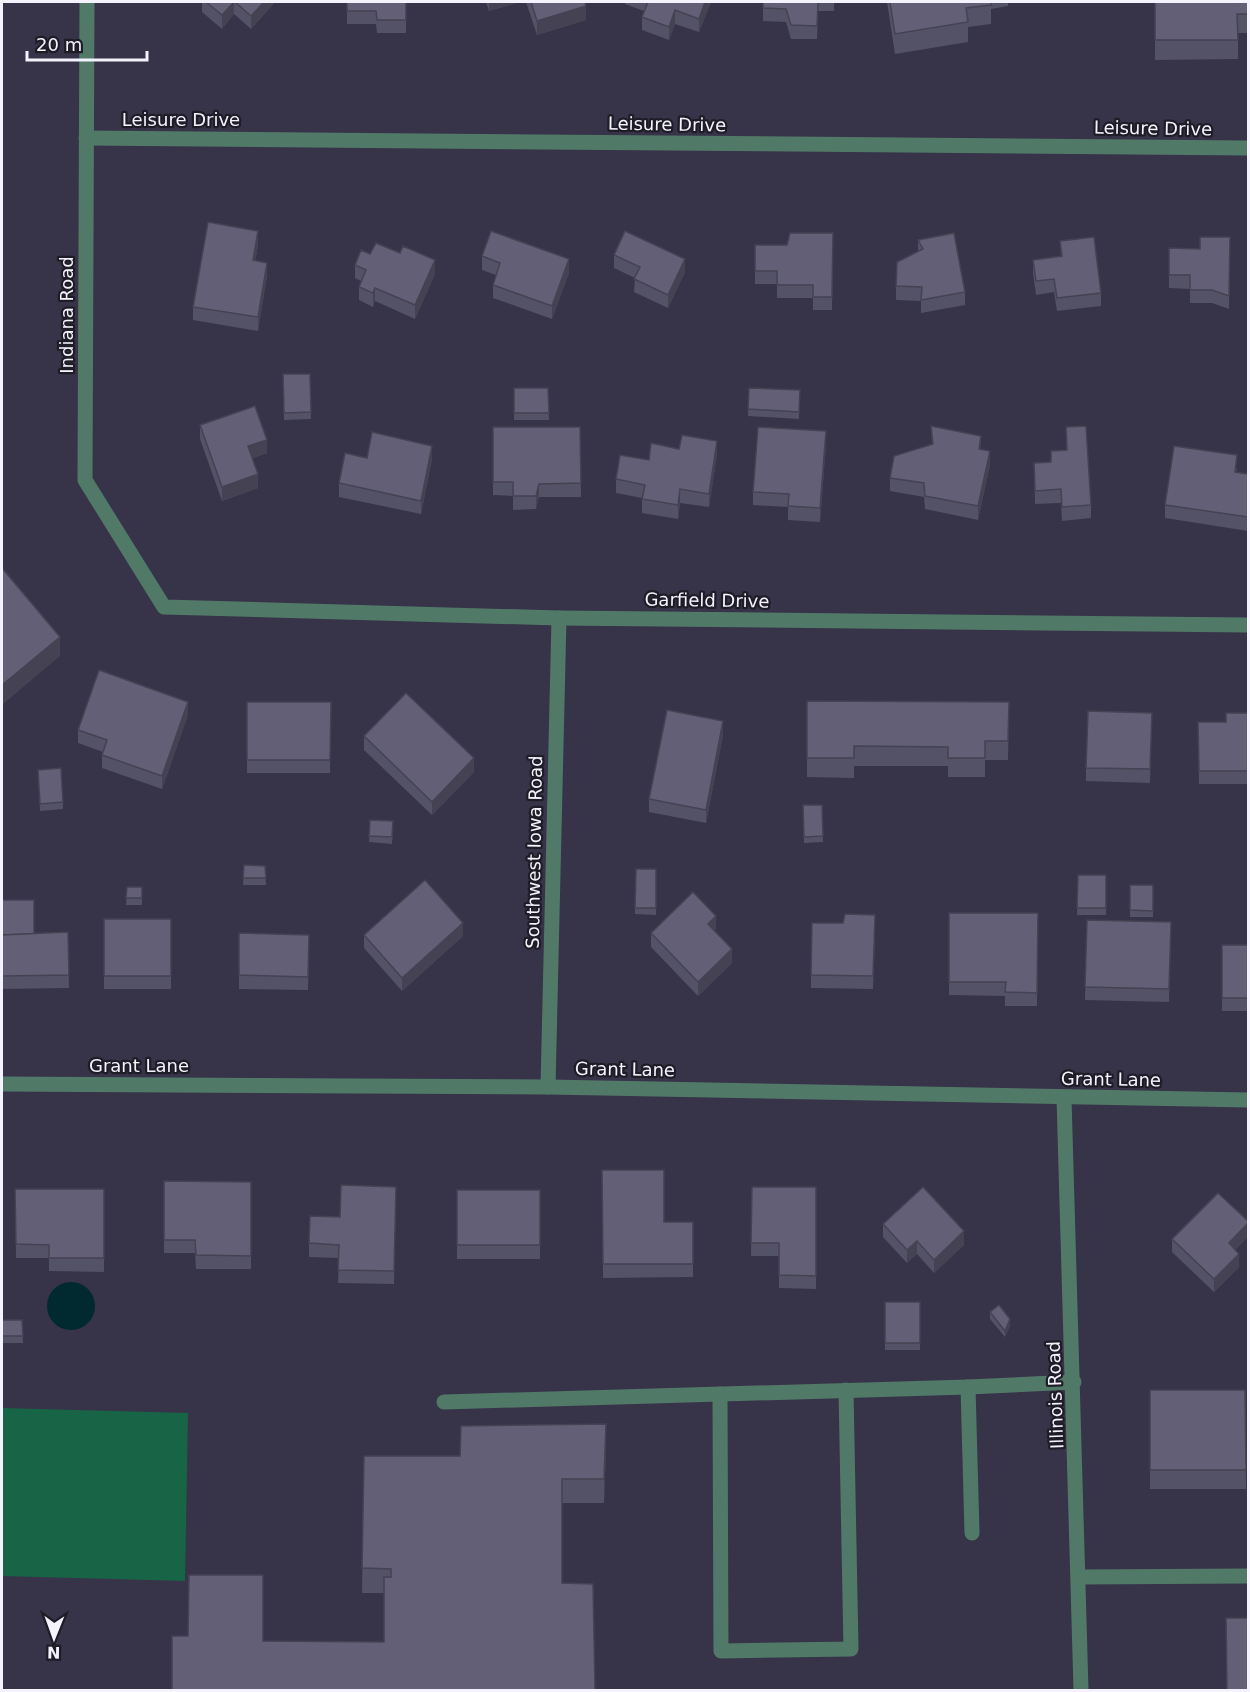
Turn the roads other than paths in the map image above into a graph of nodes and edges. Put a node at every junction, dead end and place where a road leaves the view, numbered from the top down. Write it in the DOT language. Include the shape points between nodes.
graph roads {
  1 [pos="87,2"];
  2 [pos="86,138"];
  3 [pos="1248,148"];
  4 [pos="164,607"];
  5 [pos="558,618"];
  6 [pos="1248,625"];
  7 [pos="2,1084"];
  8 [pos="548,1087"];
  9 [pos="1064,1098"];
  10 [pos="1248,1100"];
  11 [pos="1074,1382"];
  12 [pos="968,1387"];
  13 [pos="846,1390"];
  14 [pos="720,1394"];
  15 [pos="444,1402"];
  16 [pos="972,1533"];
  17 [pos="1248,1576"];
  18 [pos="1080,1577"];
  19 [pos="1082,1690"];
  1 -- 2 [label="street, Indiana Road"];
  2 -- 3 [label="street, Leisure Drive"];
  2 -- 4 [label="street, Indiana Road" via="85,480"];
  4 -- 5 [label="street, Garfield Drive"];
  5 -- 6 [label="street, Garfield Drive"];
  5 -- 8 [label="street, Southwest Iowa Road"];
  7 -- 8 [label="street, Grant Lane"];
  8 -- 9 [label="street, Grant Lane"];
  9 -- 10 [label="street, Grant Lane"];
  9 -- 11 [label="street, Illinois Road"];
  11 -- 12 [label="street"];
  11 -- 18 [label="street, Illinois Road"];
  12 -- 13 [label="street"];
  12 -- 16 [label="street"];
  13 -- 14 [label="street"];
  13 -- 14 [label="street" via="852,1649 721,1651"];
  14 -- 15 [label="street"];
  17 -- 18 [label="street"];
  18 -- 19 [label="street, Illinois Road"];
}
